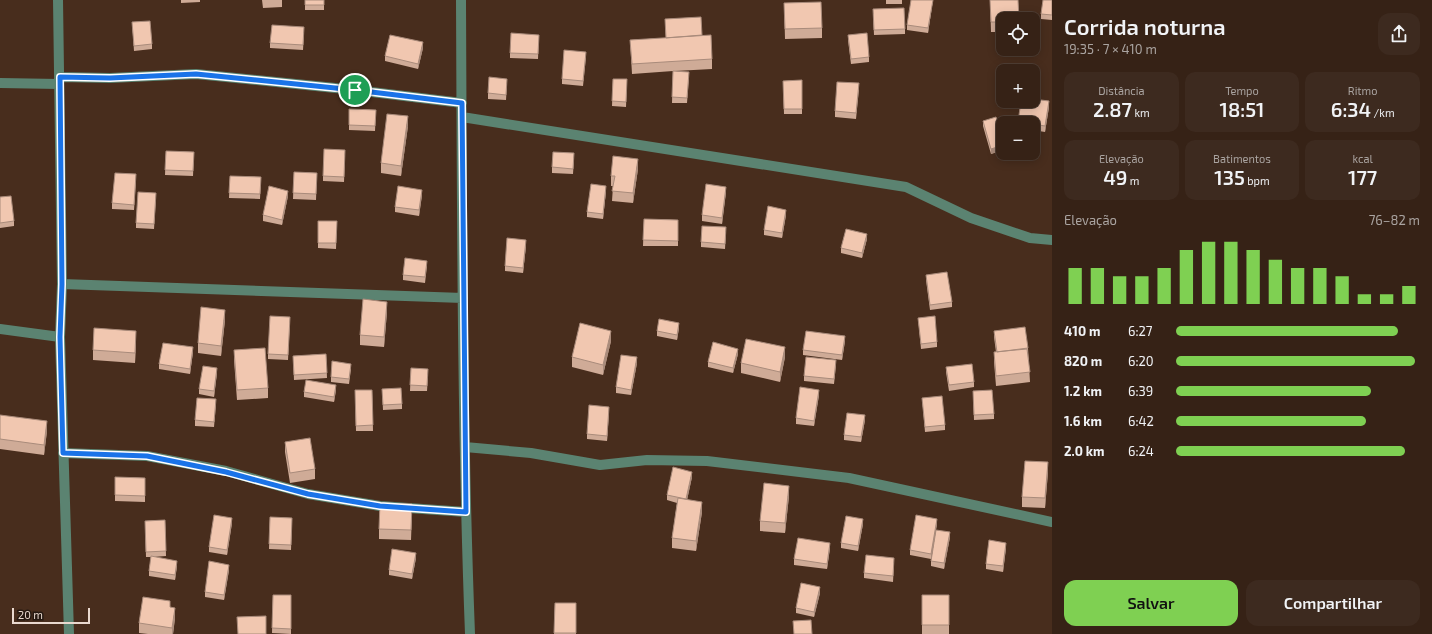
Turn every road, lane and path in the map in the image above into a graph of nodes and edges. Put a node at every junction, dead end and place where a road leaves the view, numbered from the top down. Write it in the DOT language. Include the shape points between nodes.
graph roads {
  1 [pos="58,0"];
  2 [pos="461,0"];
  3 [pos="60,80"];
  4 [pos="0,83"];
  5 [pos="462,103"];
  6 [pos="462,117"];
  7 [pos="1052,240"];
  8 [pos="62,284"];
  9 [pos="463,298"];
  10 [pos="0,329"];
  11 [pos="60,337"];
  12 [pos="465,447"];
  13 [pos="63,453"];
  14 [pos="466,512"];
  15 [pos="1052,522"];
  16 [pos="69,634"];
  17 [pos="470,634"];
  1 -- 3 [label="street"];
  2 -- 5 [label="street"];
  3 -- 4 [label="street"];
  3 -- 5 [label="street" via="196,74"];
  3 -- 8 [label="street"];
  5 -- 6 [label="street"];
  6 -- 7 [label="street" via="906,187 971,218 1030,238"];
  6 -- 9 [label="street"];
  8 -- 9 [label="street"];
  8 -- 11 [label="street"];
  9 -- 12 [label="street"];
  10 -- 11 [label="street"];
  11 -- 13 [label="street"];
  12 -- 14 [label="street"];
  12 -- 15 [label="street" via="531,453 600,465 647,460 707,461 849,478"];
  13 -- 14 [label="street" via="147,456 226,472 308,494 380,506"];
  13 -- 16 [label="street"];
  14 -- 17 [label="street"];
}
